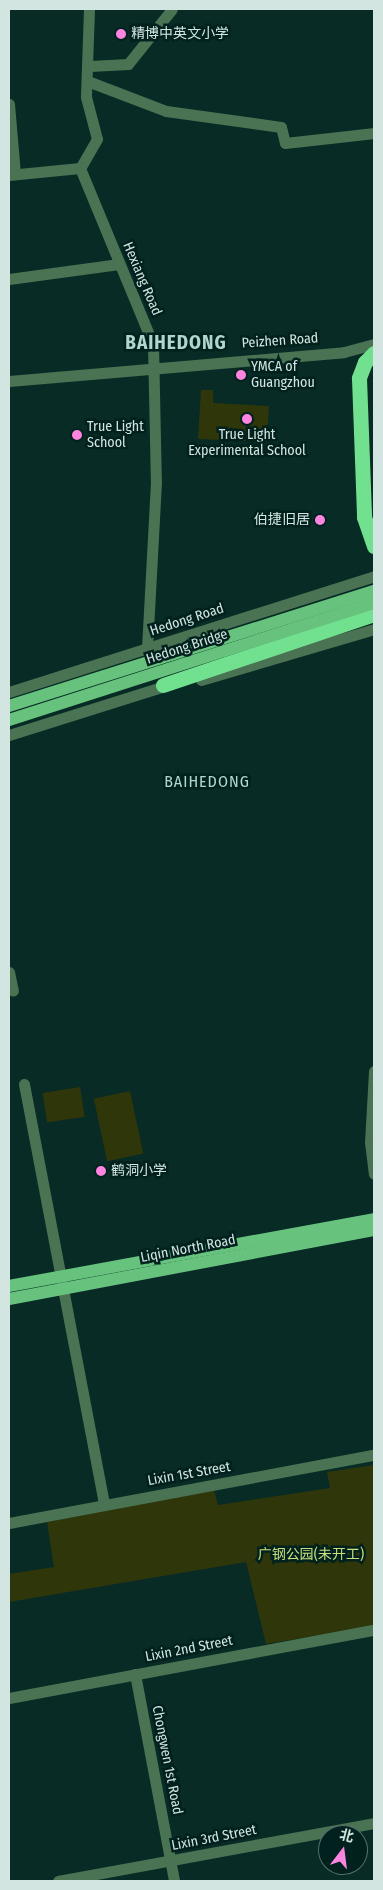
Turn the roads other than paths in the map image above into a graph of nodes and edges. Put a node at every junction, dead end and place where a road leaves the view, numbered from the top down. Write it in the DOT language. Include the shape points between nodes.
graph roads {
  1 [pos="89,9"];
  2 [pos="172,9"];
  3 [pos="90,66"];
  4 [pos="90,82"];
  5 [pos="9,104"];
  6 [pos="374,133"];
  7 [pos="80,168"];
  8 [pos="12,175"];
  9 [pos="119,264"];
  10 [pos="9,279"];
  11 [pos="374,344"];
  12 [pos="374,353"];
  13 [pos="154,366"];
  14 [pos="9,382"];
  15 [pos="374,546"];
  16 [pos="374,576"];
  17 [pos="374,591"];
  18 [pos="373,615"];
  19 [pos="147,648"];
  20 [pos="124,655"];
  21 [pos="163,685"];
  22 [pos="9,692"];
  23 [pos="140,693"];
  24 [pos="9,706"];
  25 [pos="9,720"];
  26 [pos="9,735"];
  27 [pos="9,972"];
  28 [pos="13,991"];
  29 [pos="374,1072"];
  30 [pos="24,1084"];
  31 [pos="374,1174"];
  32 [pos="374,1219"];
  33 [pos="374,1230"];
  34 [pos="61,1283"];
  35 [pos="9,1286"];
  36 [pos="9,1300"];
  37 [pos="374,1455"];
  38 [pos="104,1504"];
  39 [pos="9,1523"];
  40 [pos="374,1630"];
  41 [pos="374,1638"];
  42 [pos="136,1678"];
  43 [pos="9,1698"];
  44 [pos="9,1706"];
  45 [pos="374,1823"];
  46 [pos="170,1861"];
  47 [pos="58,1881"];
  48 [pos="174,1881"];
  1 -- 3 [label="street"];
  2 -- 3 [label="street" via="128,64"];
  3 -- 4 [label="street"];
  4 -- 6 [label="street" via="166,111 281,127 285,143"];
  4 -- 7 [label="street" via="86,97 97,139"];
  5 -- 8 [label="street"];
  7 -- 8 [label="street"];
  7 -- 9 [label="street, Hexiang Road"];
  9 -- 10 [label="street"];
  9 -- 13 [label="street, Hexiang Road" via="153,344"];
  11 -- 13 [label="street, Peizhen Road" via="344,352"];
  12 -- 15 [label="highway" via="365,362 359,378 364,522"];
  13 -- 14 [label="street, Peizhen Road"];
  13 -- 19 [label="street, Hexiang Road" via="156,482"];
  16 -- 19 [label="street, Hedong Road"];
  17 -- 24 [label="main road, Hedong Bridge, bridge"];
  18 -- 21 [label="highway"];
  18 -- 21 [label="street" via="348,633 202,680"];
  18 -- 25 [label="main road, Hedong Bridge, bridge"];
  19 -- 20 [label="street, Hedong Road"];
  20 -- 22 [label="street, Hedong Road"];
  20 -- 23 [label="street" via="145,670 146,681"];
  21 -- 23 [label="street"];
  23 -- 26 [label="street"];
  27 -- 28 [label="street"];
  29 -- 31 [label="street" via="370,1142"];
  30 -- 34 [label="street"];
  32 -- 34 [label="main road, Liqin North Road"];
  33 -- 34 [label="main road, Liqin North Road"];
  34 -- 35 [label="main road, Liqin North Road"];
  34 -- 36 [label="main road, Liqin North Road"];
  34 -- 38 [label="street"];
  37 -- 38 [label="street, Lixin 1st Street"];
  38 -- 39 [label="street, Lixin 1st Street"];
  40 -- 42 [label="street, Lixin 2nd Street"];
  41 -- 42 [label="street, Lixin 2nd Street"];
  42 -- 43 [label="street, Lixin 2nd Street"];
  42 -- 44 [label="street, Lixin 2nd Street"];
  42 -- 46 [label="street, Chongwen 1st Road"];
  45 -- 46 [label="street, Lixin 3rd Street"];
  46 -- 47 [label="street, Lixin 3rd Street"];
  46 -- 48 [label="street, Chongwen 1st Road"];
}
